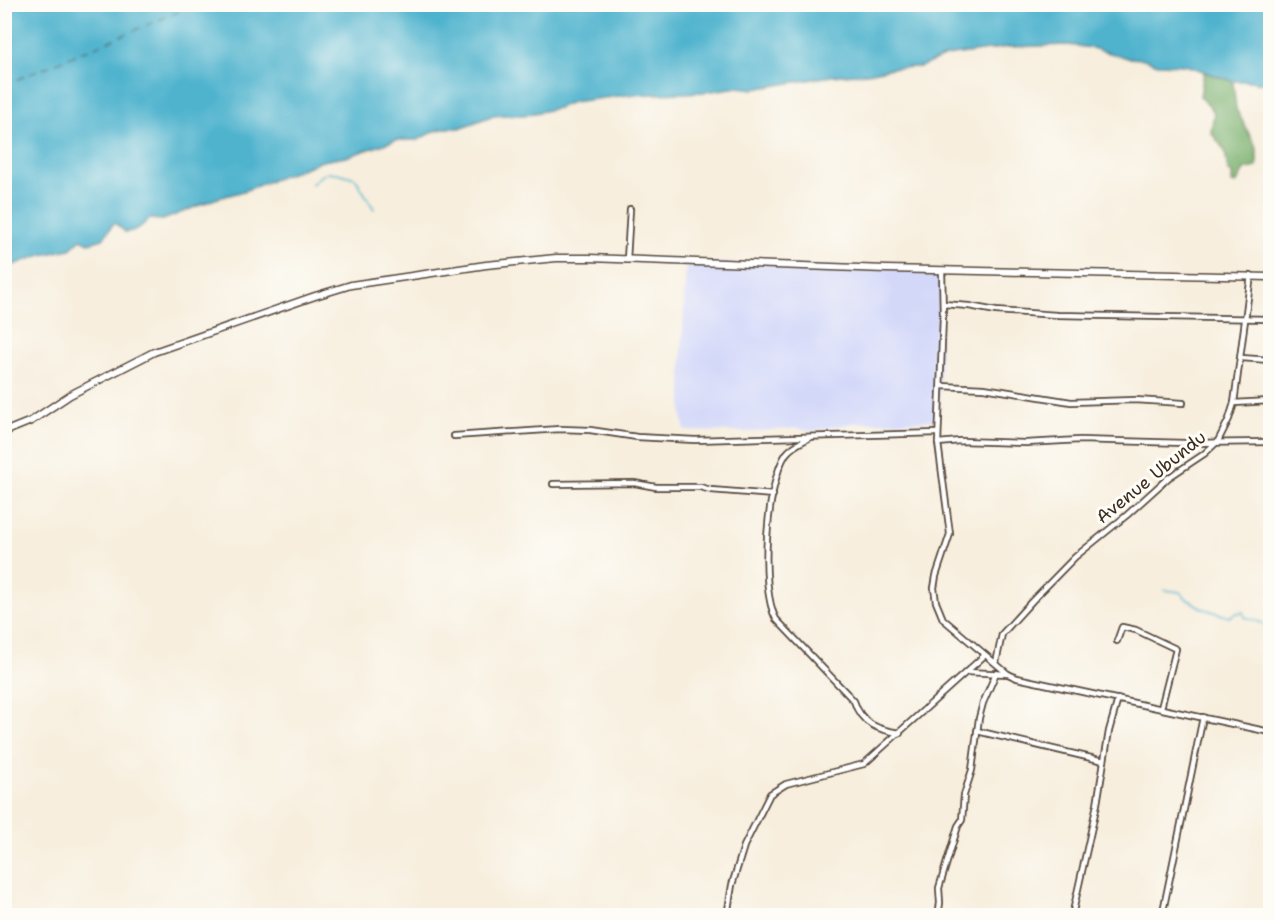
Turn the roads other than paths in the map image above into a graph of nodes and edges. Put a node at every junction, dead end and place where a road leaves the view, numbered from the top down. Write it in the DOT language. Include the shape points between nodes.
graph roads {
  1 [pos="630,209"];
  2 [pos="627,260"];
  3 [pos="942,270"];
  4 [pos="1251,276"];
  5 [pos="1270,277"];
  6 [pos="943,304"];
  7 [pos="1270,319"];
  8 [pos="1246,320"];
  9 [pos="1240,358"];
  10 [pos="1270,360"];
  11 [pos="941,386"];
  12 [pos="1270,401"];
  13 [pos="1183,403"];
  14 [pos="1234,403"];
  15 [pos="4,432"];
  16 [pos="938,433"];
  17 [pos="454,436"];
  18 [pos="812,436"];
  19 [pos="1218,441"];
  20 [pos="1270,442"];
  21 [pos="938,443"];
  22 [pos="554,484"];
  23 [pos="773,495"];
  24 [pos="1118,641"];
  25 [pos="986,655"];
  26 [pos="996,663"];
  27 [pos="966,672"];
  28 [pos="996,673"];
  29 [pos="1008,674"];
  30 [pos="1118,699"];
  31 [pos="1161,708"];
  32 [pos="1203,717"];
  33 [pos="977,731"];
  34 [pos="1270,732"];
  35 [pos="900,733"];
  36 [pos="1104,761"];
  37 [pos="727,915"];
  38 [pos="938,915"];
  39 [pos="1072,915"];
  40 [pos="1162,915"];
  1 -- 2 [label="street"];
  2 -- 3 [label="street"];
  2 -- 15 [label="street" via="556,258 351,285 154,352"];
  3 -- 4 [label="street"];
  3 -- 6 [label="street"];
  4 -- 5 [label="street"];
  4 -- 8 [label="street, Avenue Ubundu"];
  6 -- 8 [label="street" via="1057,315"];
  6 -- 11 [label="street"];
  7 -- 8 [label="street"];
  8 -- 9 [label="street, Avenue Ubundu"];
  9 -- 10 [label="street"];
  9 -- 14 [label="street, Avenue Ubundu"];
  11 -- 13 [label="street" via="984,388 1071,402"];
  11 -- 16 [label="street"];
  12 -- 14 [label="street"];
  14 -- 19 [label="street, Avenue Ubundu"];
  16 -- 18 [label="street"];
  16 -- 21 [label="street"];
  17 -- 18 [label="street" via="560,429 668,440"];
  18 -- 23 [label="street" via="786,454"];
  19 -- 20 [label="street"];
  19 -- 21 [label="street"];
  19 -- 26 [label="street, Avenue Ubundu" via="1168,478 1052,579 1002,634"];
  21 -- 25 [label="street" via="950,534 936,576 936,602 943,619"];
  22 -- 23 [label="street" via="634,483"];
  23 -- 35 [label="street" via="766,547 770,608 855,701 867,723 883,731"];
  24 -- 31 [label="street" via="1122,627 1175,649"];
  25 -- 26 [label="street"];
  25 -- 27 [label="street"];
  26 -- 29 [label="street"];
  27 -- 28 [label="street"];
  27 -- 35 [label="street"];
  28 -- 29 [label="street"];
  28 -- 33 [label="street" via="983,703"];
  29 -- 30 [label="street"];
  30 -- 31 [label="street"];
  30 -- 36 [label="street"];
  31 -- 32 [label="street"];
  32 -- 34 [label="street"];
  32 -- 40 [label="street"];
  33 -- 36 [label="street"];
  33 -- 38 [label="street" via="962,820 939,888"];
  35 -- 37 [label="street" via="859,767 786,784 770,794 744,846"];
  36 -- 39 [label="street"];
}
